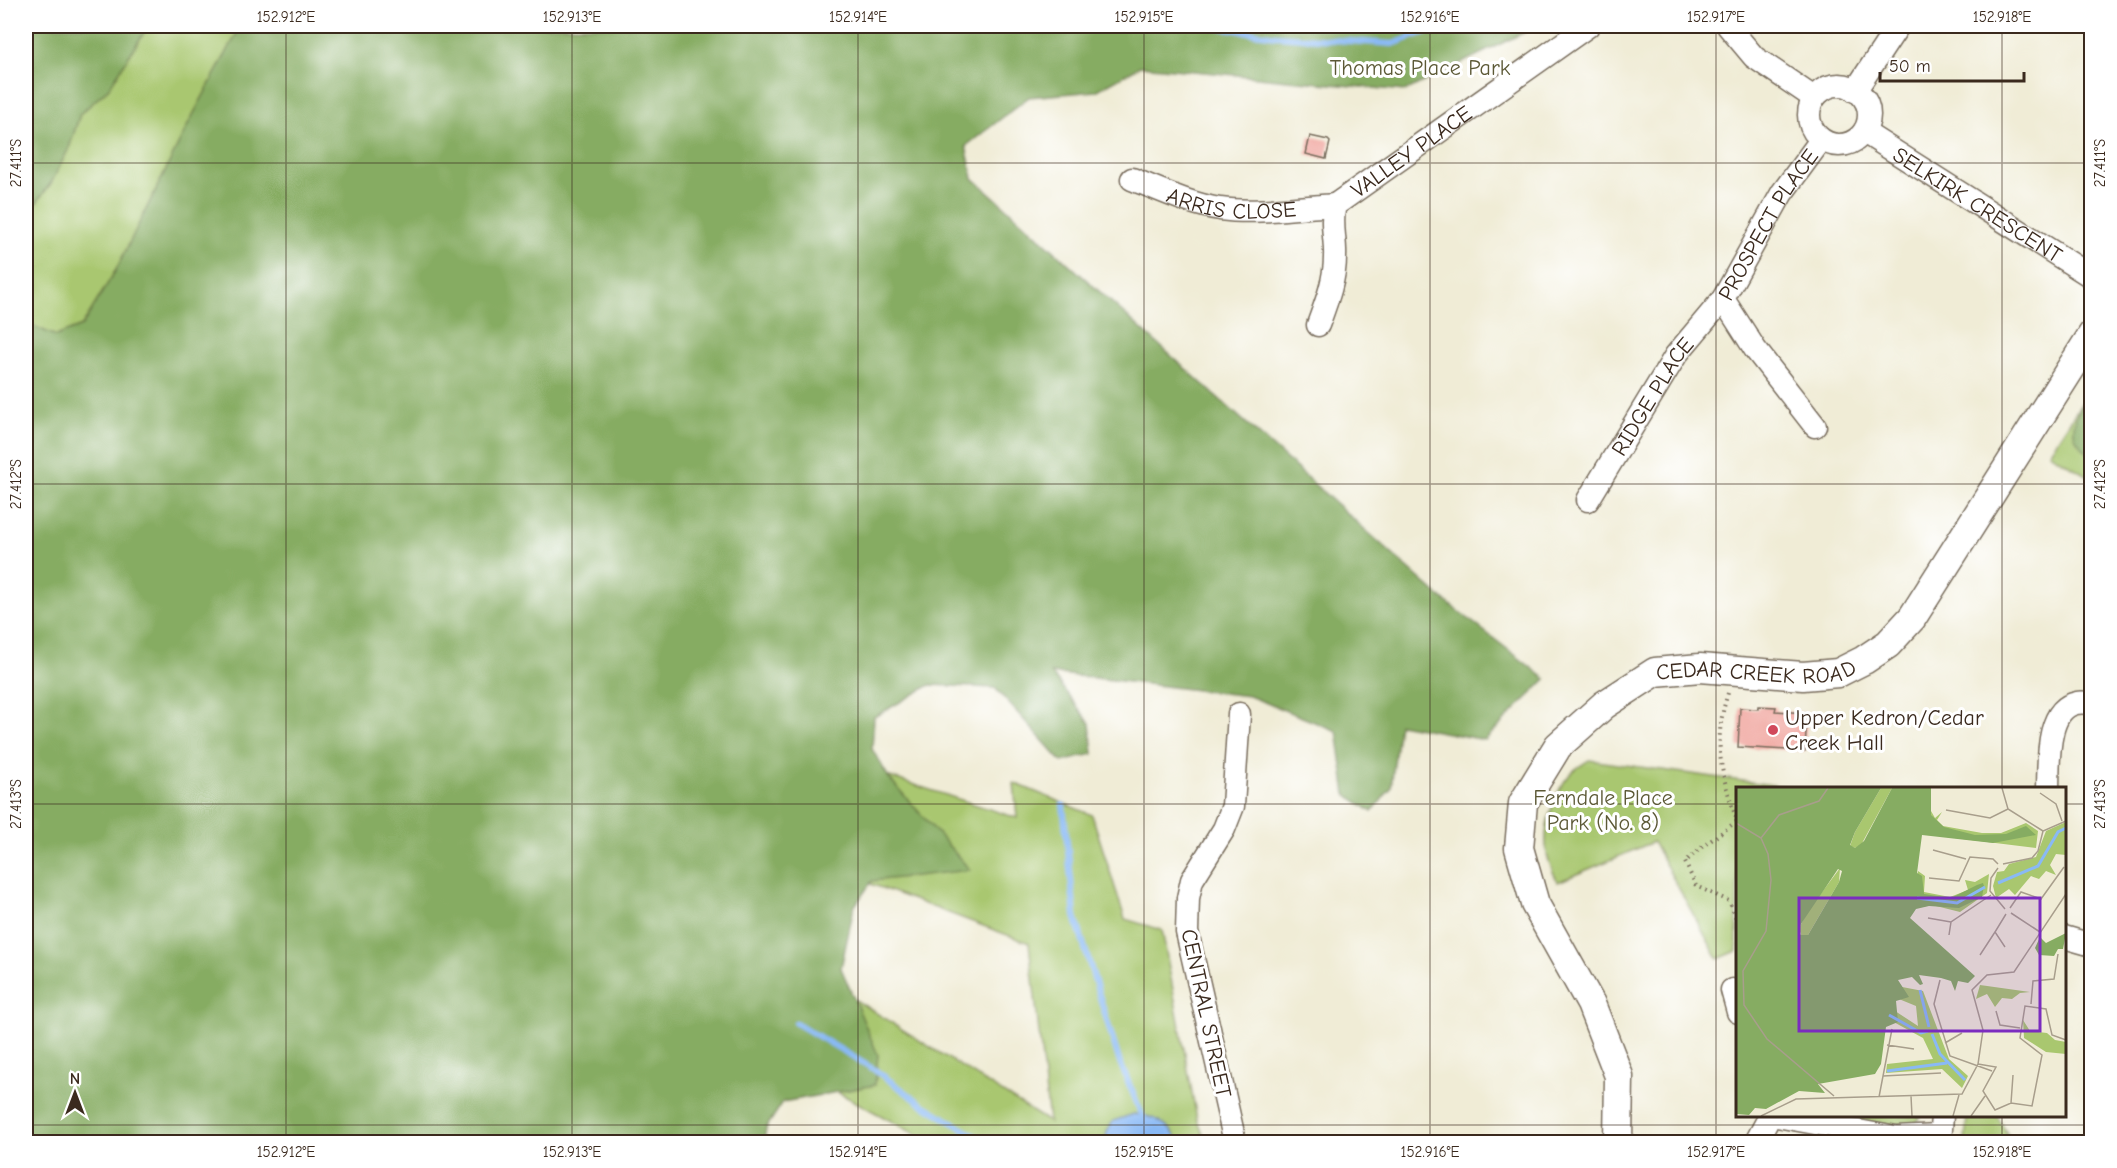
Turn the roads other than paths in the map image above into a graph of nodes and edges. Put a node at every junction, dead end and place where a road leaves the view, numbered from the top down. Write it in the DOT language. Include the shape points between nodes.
graph roads {
  1 [pos="1588,26"];
  2 [pos="1728,26"];
  3 [pos="1898,26"];
  4 [pos="1856,91"];
  5 [pos="1814,98"];
  6 [pos="1864,132"];
  7 [pos="1821,140"];
  8 [pos="1132,179"];
  9 [pos="1335,205"];
  10 [pos="2091,277"];
  11 [pos="1723,299"];
  12 [pos="1318,325"];
  13 [pos="2091,334"];
  14 [pos="1815,426"];
  15 [pos="1588,500"];
  16 [pos="2091,703"];
  17 [pos="1239,714"];
  18 [pos="2048,787"];
  19 [pos="2066,938"];
  20 [pos="2091,945"];
  21 [pos="1732,990"];
  22 [pos="1736,1008"];
  23 [pos="1769,1117"];
  24 [pos="1782,1117"];
  25 [pos="1941,1132"];
  26 [pos="1235,1143"];
  27 [pos="1618,1143"];
  28 [pos="1756,1143"];
  1 -- 9 [label="street, VALLEY PLACE"];
  2 -- 5 [label="street" via="1754,57"];
  3 -- 4 [label="street"];
  4 -- 5 [label="street" via="1838,85"];
  4 -- 6 [label="street" via="1868,110"];
  5 -- 7 [label="street" via="1809,121"];
  6 -- 7 [label="street" via="1845,145"];
  6 -- 10 [label="street, SELKIRK CRESCENT"];
  7 -- 11 [label="street, PROSPECT PLACE" via="1782,192"];
  8 -- 9 [label="street, ARRIS CLOSE" via="1219,208"];
  9 -- 12 [label="street, VALLEY PLACE" via="1332,285"];
  11 -- 14 [label="street, PROSPECT PLACE" via="1755,349"];
  11 -- 15 [label="street, RIDGE PLACE" via="1676,355"];
  13 -- 27 [label="street, CEDAR CREEK ROAD" via="1912,618 1888,644 1838,673 1803,676 1700,668 1655,672 1604,705 1558,746 1523,803 1519,848 1535,904 1591,1004 1619,1076"];
  16 -- 18 [label="street" via="2075,703 2062,712 2052,728"];
  17 -- 26 [label="street, CENTRAL STREET" via="1233,806 1224,829 1192,880 1187,932"];
  19 -- 20 [label="street"];
  21 -- 22 [label="street"];
  23 -- 28 [label="street"];
  24 -- 25 [label="street" via="1896,1138"];
}
